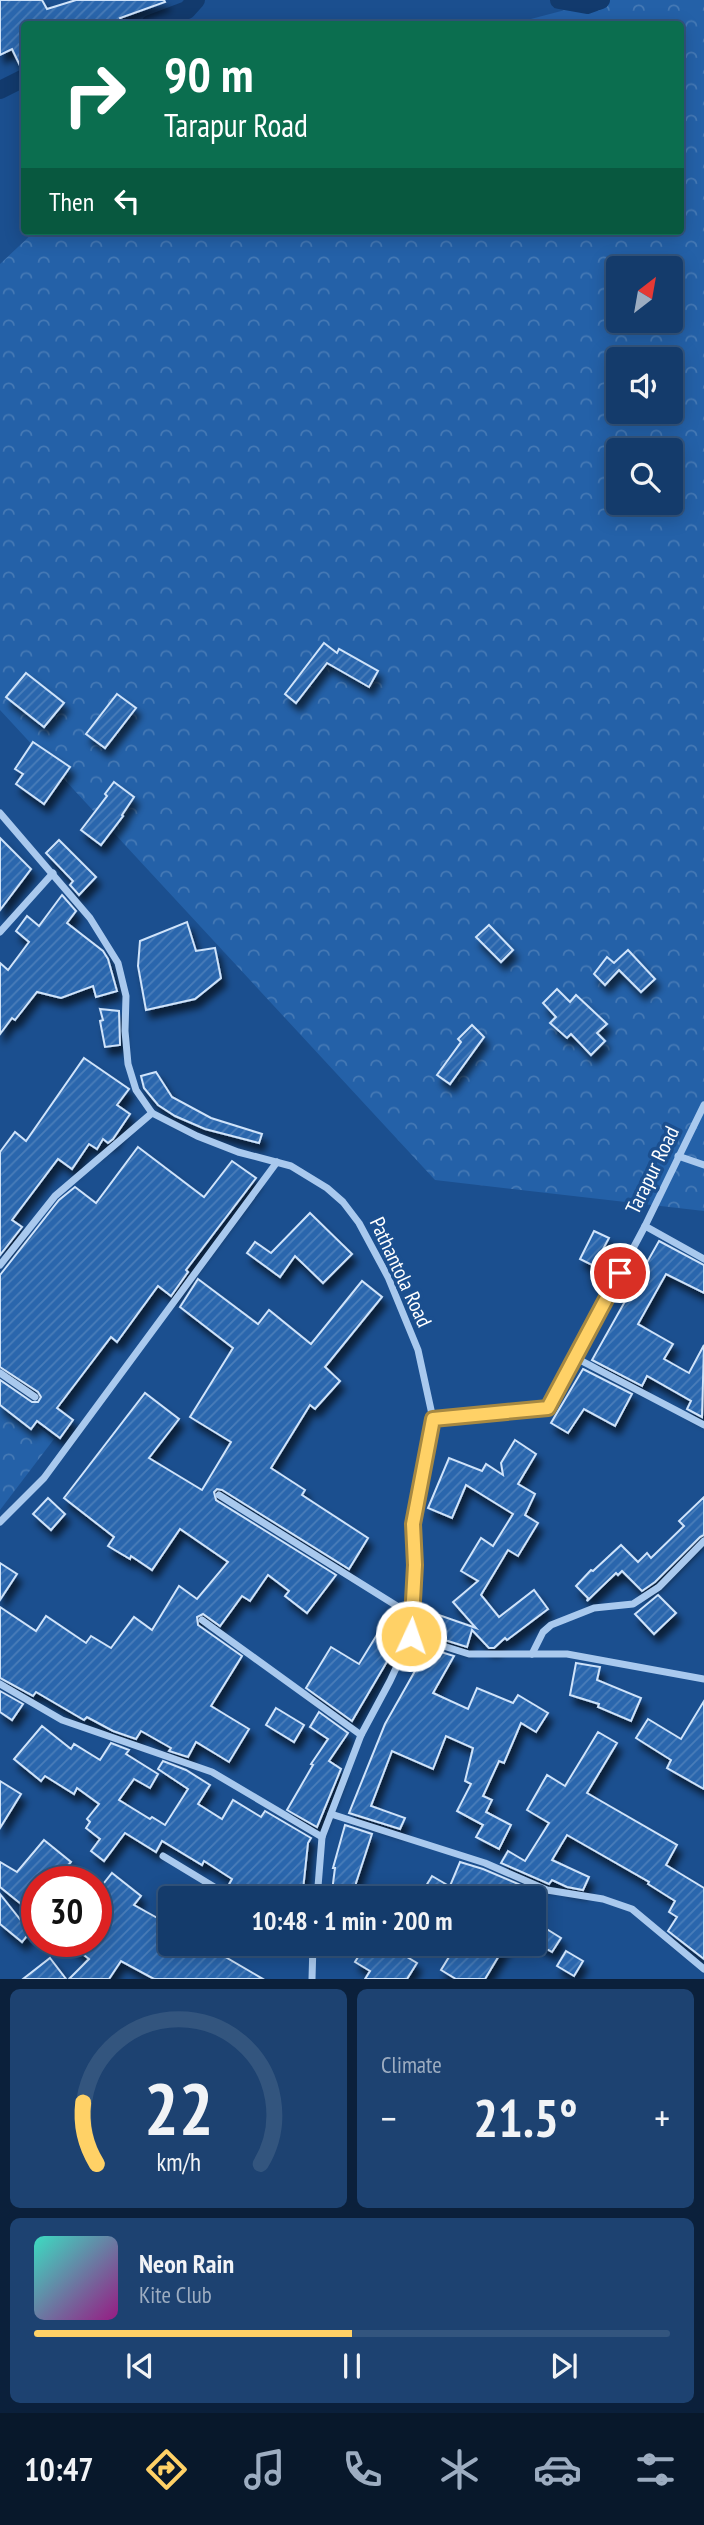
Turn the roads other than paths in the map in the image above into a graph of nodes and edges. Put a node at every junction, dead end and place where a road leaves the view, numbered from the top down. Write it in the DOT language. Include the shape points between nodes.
graph roads {
  1 [pos="0,813"];
  2 [pos="53,873"];
  3 [pos="0,932"];
  4 [pos="704,1105"];
  5 [pos="152,1113"];
  6 [pos="678,1156"];
  7 [pos="277,1162"];
  8 [pos="704,1165"];
  9 [pos="645,1226"];
  10 [pos="704,1259"];
  11 [pos="0,1265"];
  12 [pos="576,1358"];
  13 [pos="0,1373"];
  14 [pos="35,1397"];
  15 [pos="433,1419"];
  16 [pos="704,1425"];
  17 [pos="219,1495"];
  18 [pos="0,1522"];
  19 [pos="704,1541"];
  20 [pos="413,1616"];
  21 [pos="202,1620"];
  22 [pos="411,1636"];
  23 [pos="532,1654"];
  24 [pos="704,1679"];
  25 [pos="0,1684"];
  26 [pos="360,1735"];
  27 [pos="331,1814"];
  28 [pos="322,1837"];
  29 [pos="163,1856"];
  30 [pos="213,1886"];
  31 [pos="318,1886"];
  32 [pos="313,1956"];
  33 [pos="704,1969"];
  34 [pos="312,1979"];
  1 -- 2 [label="street"];
  2 -- 3 [label="street"];
  2 -- 5 [label="street" via="90,918 118,963 126,996 128,1064 136,1090"];
  4 -- 6 [label="street, Tarapur Road"];
  5 -- 7 [label="street, Pathantola Road" via="197,1136"];
  5 -- 11 [label="street" via="55,1196"];
  6 -- 8 [label="street"];
  6 -- 9 [label="street, Tarapur Road"];
  7 -- 15 [label="street, Pathantola Road" via="327,1188 359,1223 388,1277 418,1350"];
  7 -- 18 [label="street" via="44,1478"];
  9 -- 10 [label="street"];
  9 -- 12 [label="street, Tarapur Road"];
  12 -- 15 [label="street, Tarapur Road" via="548,1408"];
  12 -- 16 [label="street"];
  13 -- 14 [label="street"];
  15 -- 20 [label="street, Pathantola Road" via="413,1524"];
  17 -- 20 [label="street"];
  19 -- 23 [label="street" via="659,1587 633,1604 594,1608 551,1625"];
  20 -- 22 [label="street, Pathantola Road"];
  21 -- 26 [label="street"];
  22 -- 23 [label="street" via="469,1654"];
  22 -- 26 [label="street, Pathantola Road"];
  23 -- 24 [label="street" via="567,1654"];
  25 -- 28 [label="street" via="62,1720 212,1772"];
  26 -- 27 [label="street, Pathantola Road"];
  27 -- 28 [label="street, Pathantola Road"];
  27 -- 33 [label="street" via="485,1863 547,1889 632,1909"];
  28 -- 31 [label="street, Pathantola Road"];
  29 -- 30 [label="street"];
  32 -- 34 [label="street"];
}
